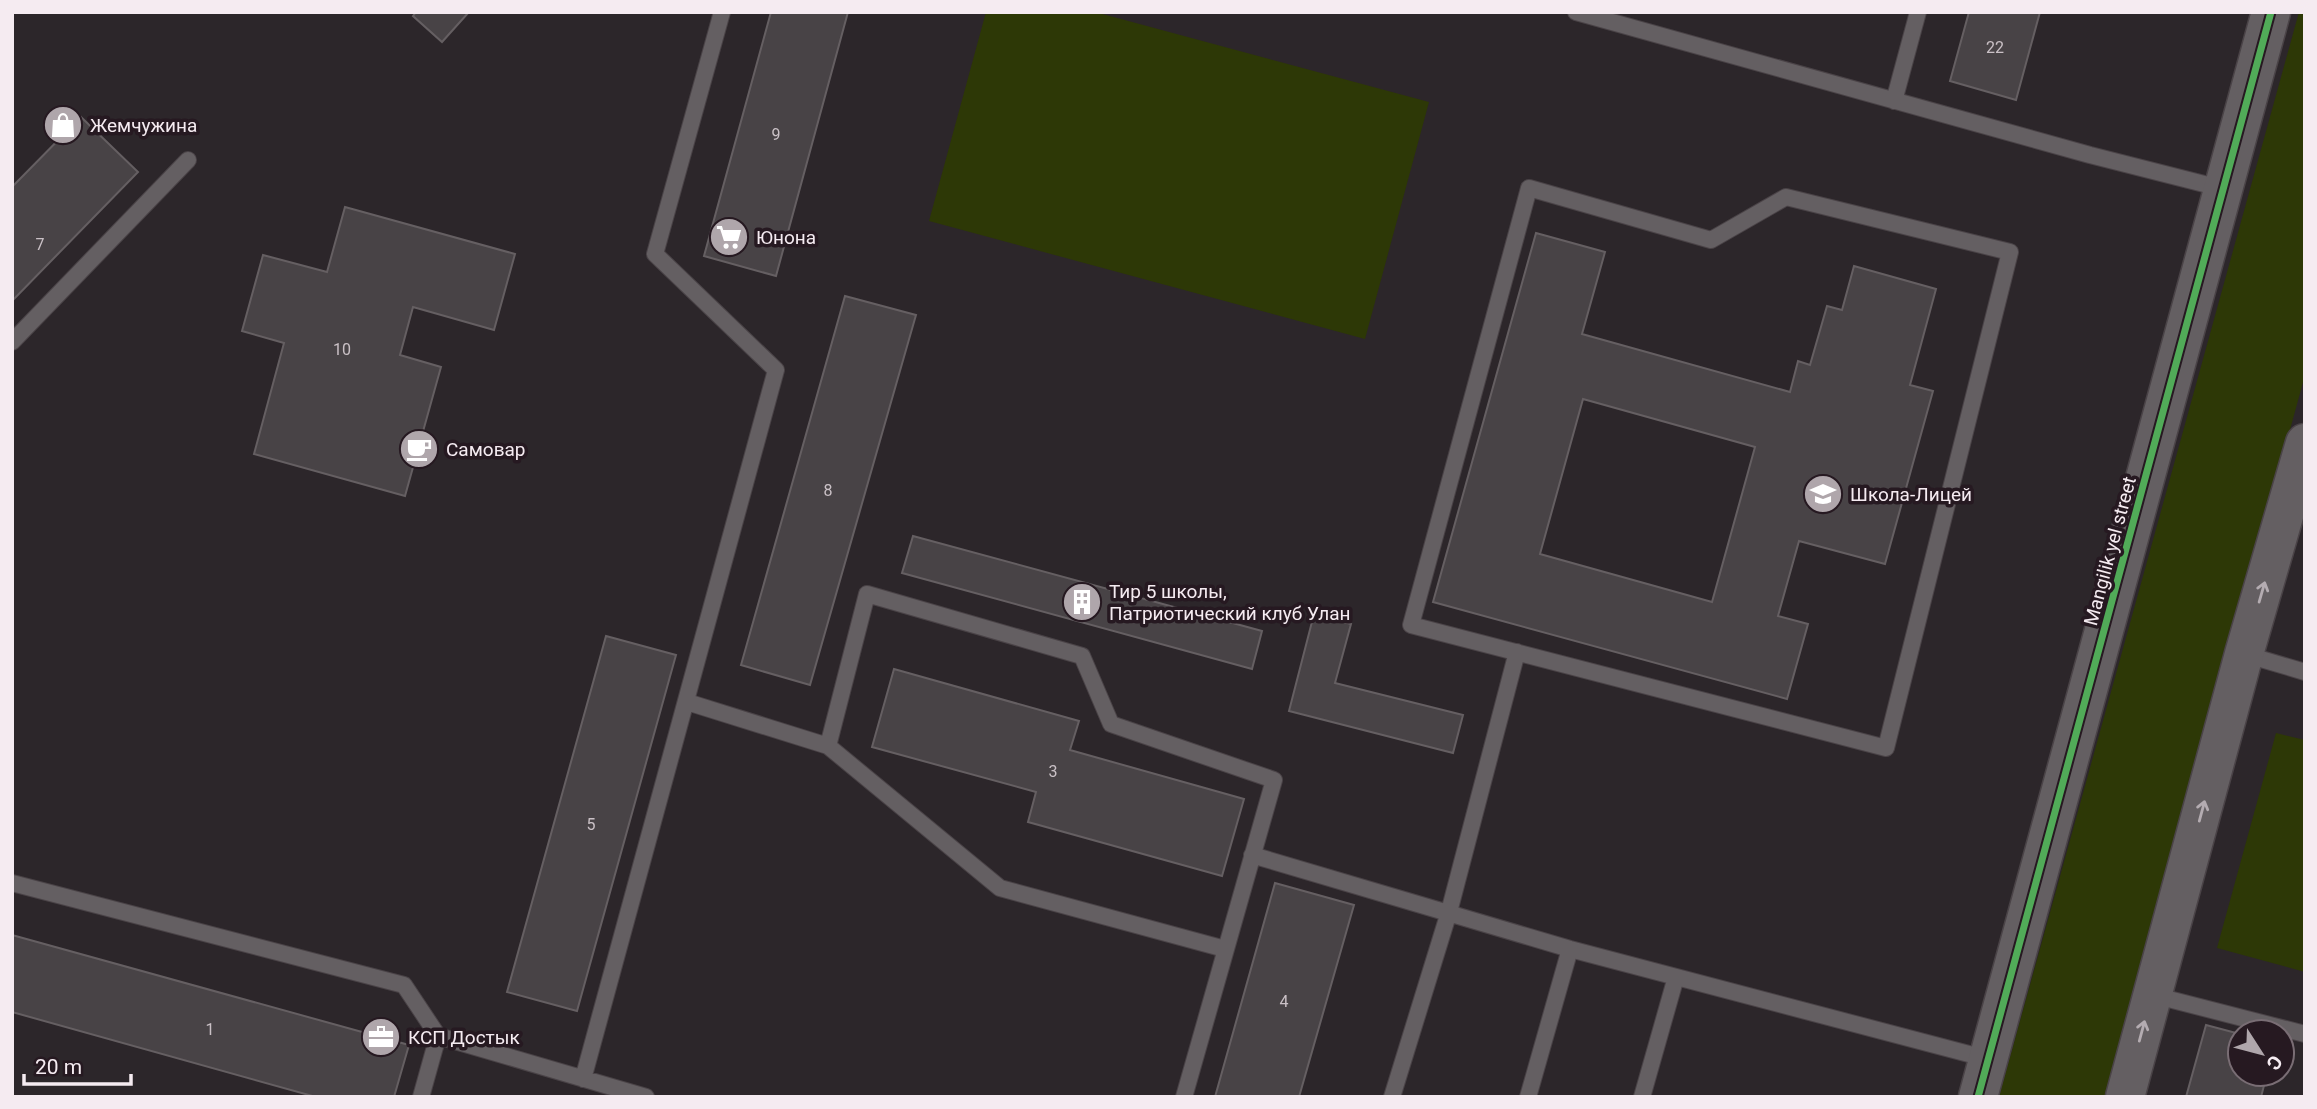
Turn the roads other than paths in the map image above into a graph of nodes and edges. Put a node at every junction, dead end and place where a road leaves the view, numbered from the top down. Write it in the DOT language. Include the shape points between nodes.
graph roads {
  1 [pos="722,12"];
  2 [pos="1576,12"];
  3 [pos="1918,12"];
  4 [pos="2271,12"];
  5 [pos="1894,101"];
  6 [pos="188,160"];
  7 [pos="2224,189"];
  8 [pos="12,342"];
  9 [pos="2305,443"];
  10 [pos="1517,652"];
  11 [pos="2244,654"];
  12 [pos="2305,672"];
  13 [pos="687,702"];
  14 [pos="828,746"];
  15 [pos="1252,855"];
  16 [pos="12,883"];
  17 [pos="1449,912"];
  18 [pos="1570,948"];
  19 [pos="1226,949"];
  20 [pos="1676,977"];
  21 [pos="2153,995"];
  22 [pos="2305,1034"];
  23 [pos="438,1036"];
  24 [pos="1988,1059"];
  25 [pos="583,1079"];
  26 [pos="421,1097"];
  27 [pos="646,1097"];
  28 [pos="1184,1097"];
  29 [pos="1392,1097"];
  30 [pos="1528,1097"];
  31 [pos="1642,1097"];
  32 [pos="1978,1097"];
  33 [pos="2125,1097"];
  1 -- 13 [label="lane" via="655,254 776,370"];
  2 -- 5 [label="lane"];
  3 -- 5 [label="lane"];
  4 -- 7 [label="street, Mangilik yel street"];
  5 -- 7 [label="lane"];
  6 -- 8 [label="lane"];
  7 -- 24 [label="street, Mangilik yel street"];
  11 -- 9 [label="street, one-way"];
  10 -- 10 [label="lane" via="1886,748 2010,251 1786,197 1711,240 1529,188 1410,625"];
  10 -- 17 [label="lane"];
  11 -- 12 [label="lane"];
  21 -- 11 [label="street, one-way"];
  13 -- 14 [label="lane"];
  13 -- 25 [label="lane"];
  14 -- 15 [label="lane" via="867,593 1082,656 1111,724 1274,780"];
  14 -- 19 [label="lane" via="1000,888"];
  15 -- 17 [label="lane"];
  15 -- 19 [label="lane"];
  16 -- 23 [label="lane" via="404,985"];
  17 -- 18 [label="lane"];
  17 -- 29 [label="lane"];
  18 -- 20 [label="lane"];
  18 -- 30 [label="lane"];
  19 -- 28 [label="lane"];
  20 -- 24 [label="lane"];
  20 -- 31 [label="lane"];
  21 -- 22 [label="lane"];
  33 -- 21 [label="street, one-way"];
  23 -- 25 [label="lane"];
  23 -- 26 [label="lane"];
  24 -- 32 [label="street, Mangilik yel street"];
  25 -- 27 [label="lane"];
}
